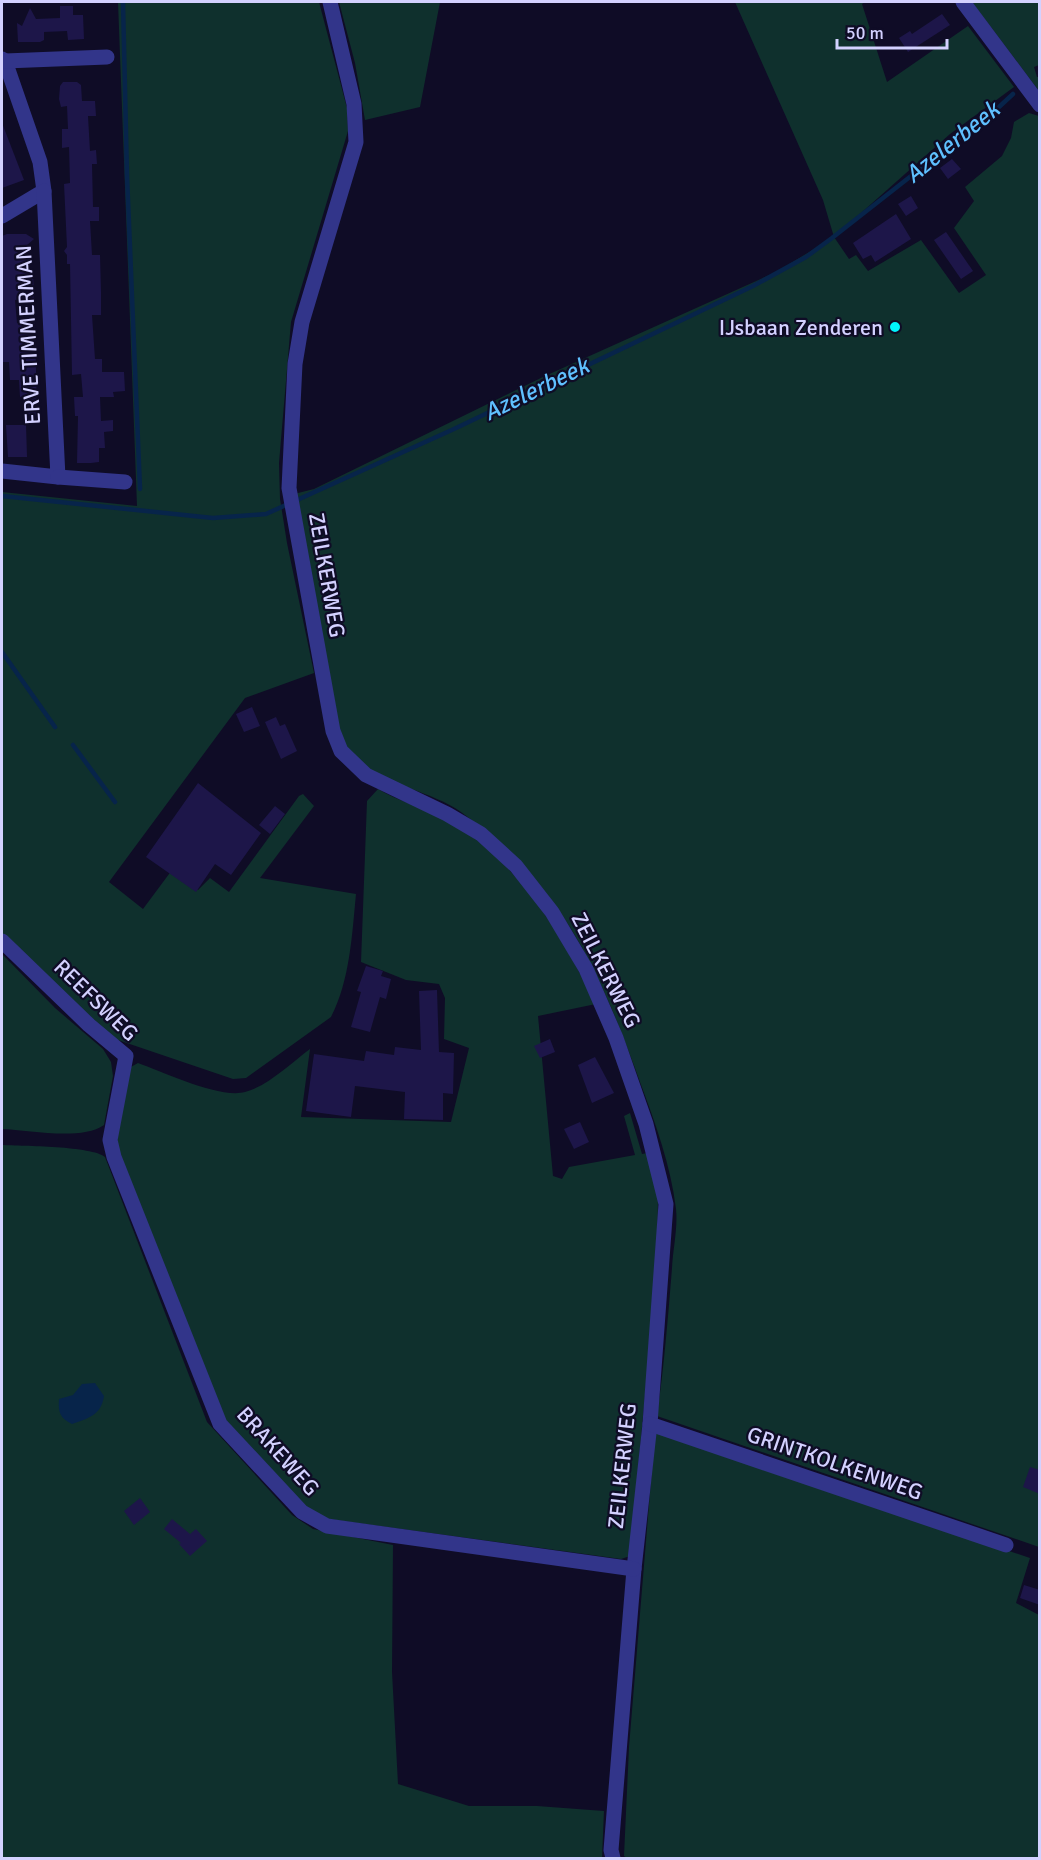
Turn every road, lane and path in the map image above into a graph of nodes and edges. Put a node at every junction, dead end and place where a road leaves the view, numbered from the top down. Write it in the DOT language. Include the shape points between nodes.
graph roads {
  1 [pos="330,2"];
  2 [pos="963,2"];
  3 [pos="107,57"];
  4 [pos="3,60"];
  5 [pos="1040,105"];
  6 [pos="44,191"];
  7 [pos="2,216"];
  8 [pos="2,471"];
  9 [pos="58,477"];
  10 [pos="125,482"];
  11 [pos="2,941"];
  12 [pos="110,1140"];
  13 [pos="650,1424"];
  14 [pos="1006,1545"];
  15 [pos="634,1569"];
  16 [pos="613,1858"];
  1 -- 13 [label="street, ZEILKERWEG" via="354,104 356,142 302,322 294,364 290,499 333,731 341,751 366,775 481,834 516,866 552,912 586,969 616,1038 646,1124 666,1204"];
  2 -- 5 [label="street"];
  3 -- 4 [label="street"];
  4 -- 6 [label="street, ERVE TIMMERMAN" via="40,162"];
  6 -- 7 [label="street"];
  6 -- 9 [label="street, ERVE TIMMERMAN"];
  8 -- 9 [label="street"];
  9 -- 10 [label="street"];
  11 -- 12 [label="street, REEFSWEG" via="126,1056"];
  12 -- 15 [label="street, BRAKEWEG" via="220,1424 302,1512 327,1526"];
  13 -- 14 [label="street, GRINTKOLKENWEG"];
  13 -- 15 [label="street, ZEILKERWEG"];
  15 -- 16 [label="street, ZEILKERWEG"];
}
